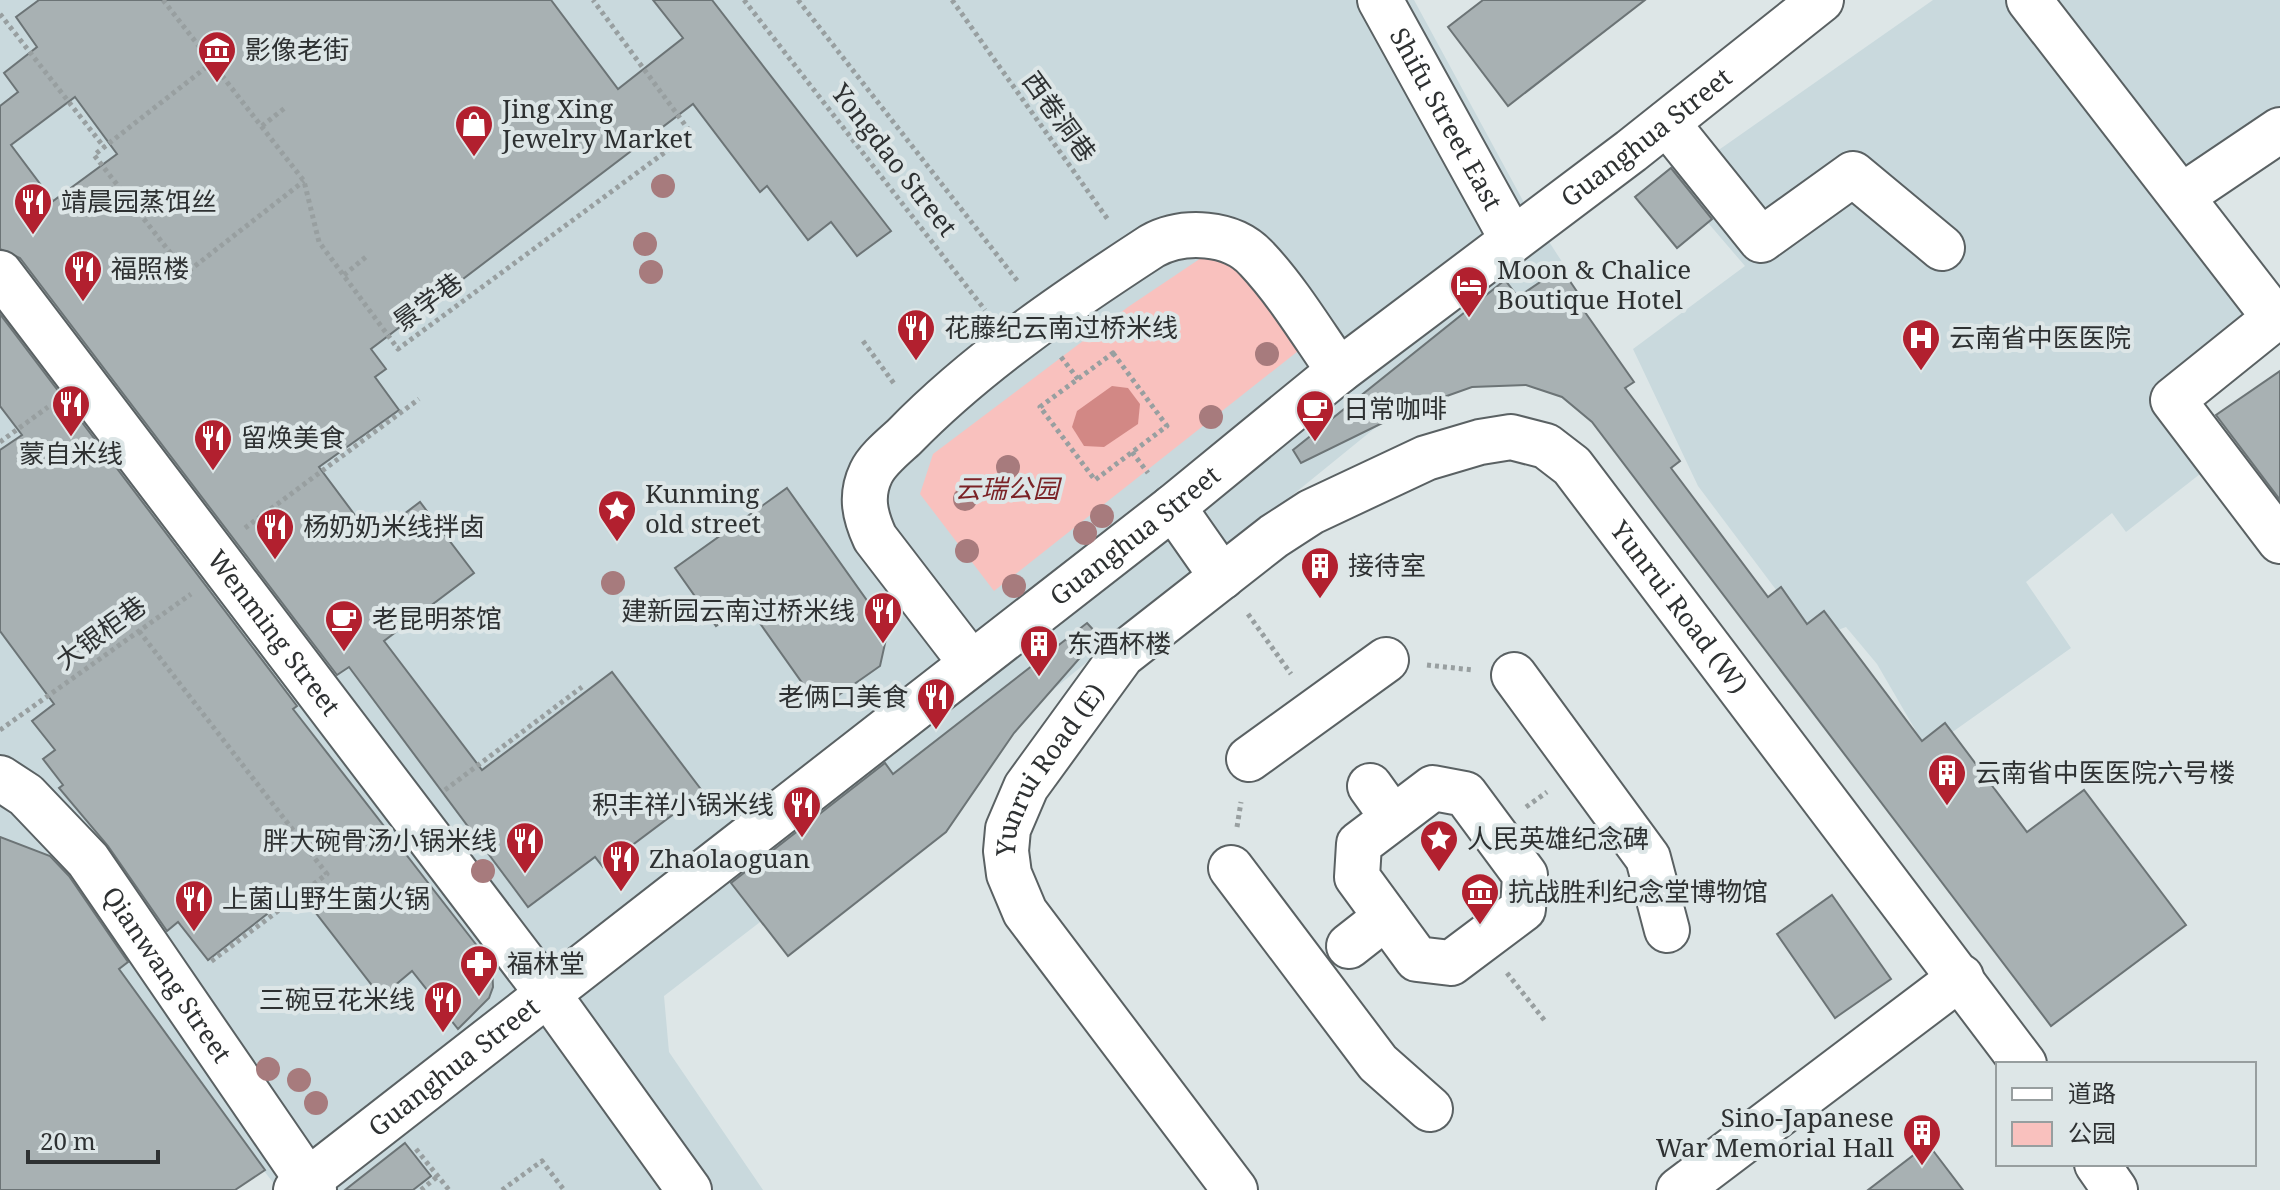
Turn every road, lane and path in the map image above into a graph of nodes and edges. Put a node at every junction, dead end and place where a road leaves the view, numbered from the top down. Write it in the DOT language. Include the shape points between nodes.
graph roads {
  1 [pos="163,0"];
  2 [pos="593,0"];
  3 [pos="744,0"];
  4 [pos="798,0"];
  5 [pos="952,0"];
  6 [pos="1380,0"];
  7 [pos="1821,0"];
  8 [pos="2029,0"];
  9 [pos="0,14"];
  10 [pos="213,62"];
  11 [pos="286,107"];
  12 [pos="1667,123"];
  13 [pos="262,126"];
  14 [pos="2280,130"];
  15 [pos="104,147"];
  16 [pos="304,181"];
  17 [pos="2182,196"];
  18 [pos="1149,235"];
  19 [pos="1512,239"];
  20 [pos="1942,248"];
  21 [pos="367,256"];
  22 [pos="0,273"];
  23 [pos="344,275"];
  24 [pos="1029,332"];
  25 [pos="863,341"];
  26 [pos="1339,371"];
  27 [pos="1078,379"];
  28 [pos="83,382"];
  29 [pos="419,399"];
  30 [pos="921,419"];
  31 [pos="0,442"];
  32 [pos="1173,507"];
  33 [pos="2275,534"];
  34 [pos="219,560"];
  35 [pos="1222,577"];
  36 [pos="1250,617"];
  37 [pos="139,631"];
  38 [pos="1386,660"];
  39 [pos="971,663"];
  40 [pos="1514,675"];
  41 [pos="582,687"];
  42 [pos="1313,705"];
  43 [pos="0,730"];
  44 [pos="1249,759"];
  45 [pos="1580,766"];
  46 [pos="0,778"];
  47 [pos="412,815"];
  48 [pos="1493,832"];
  49 [pos="1231,868"];
  50 [pos="1386,917"];
  51 [pos="1667,930"];
  52 [pos="1482,940"];
  53 [pos="1349,946"];
  54 [pos="1961,977"];
  55 [pos="174,989"];
  56 [pos="548,994"];
  57 [pos="1545,1021"];
  58 [pos="2023,1062"];
  59 [pos="1430,1109"];
  60 [pos="2098,1166"];
  61 [pos="438,1176"];
  62 [pos="306,1187"];
  63 [pos="421,1190"];
  64 [pos="502,1190"];
  65 [pos="564,1190"];
  66 [pos="689,1190"];
  67 [pos="1235,1190"];
  68 [pos="1679,1190"];
  69 [pos="2115,1190"];
  1 -- 10 [label="path, 景学巷"];
  2 -- 23 [label="path, 景学巷" via="691,133 398,349"];
  3 -- 24 [label="path, Yongdao Street"];
  4 -- 24 [label="path, Yongdao Street"];
  5 -- 18 [label="path, 西卷洞巷" via="961,20 1061,157"];
  6 -- 19 [label="street, Shifu Street East"];
  7 -- 12 [label="street, Guanghua Street"];
  8 -- 17 [label="street"];
  9 -- 15 [label="path"];
  10 -- 13 [label="path, 景学巷"];
  10 -- 15 [label="path"];
  11 -- 13 [label="path"];
  12 -- 19 [label="street, Guanghua Street"];
  12 -- 20 [label="street" via="1761,240 1853,174"];
  13 -- 16 [label="path, 景学巷"];
  14 -- 17 [label="street"];
  15 -- 16 [label="path" via="94,155 186,273"];
  16 -- 23 [label="path, 景学巷" via="319,242"];
  17 -- 33 [label="street" via="2275,318 2173,400"];
  18 -- 24 [label="street"];
  18 -- 26 [label="street" via="1208,235 1256,256"];
  19 -- 26 [label="street, Guanghua Street"];
  21 -- 23 [label="path"];
  22 -- 28 [label="street, Wenming Street"];
  24 -- 30 [label="street"];
  25 -- 30 [label="path"];
  26 -- 32 [label="street, Guanghua Street"];
  27 -- 27 [label="path" via="1040,407 1095,480 1167,426 1113,353"];
  28 -- 31 [label="path"];
  28 -- 34 [label="street, Wenming Street"];
  29 -- 34 [label="path, 大银柜巷"];
  30 -- 39 [label="street" via="871,472 865,516 875,538"];
  32 -- 35 [label="street"];
  32 -- 39 [label="street, Guanghua Street"];
  34 -- 37 [label="path, 大银柜巷"];
  34 -- 47 [label="street, Wenming Street"];
  35 -- 54 [label="street, Yunrui Road (W)" via="1311,512 1426,458 1511,437 1546,446 1572,466"];
  35 -- 67 [label="street, Yunrui Road (E)" via="1122,655 1026,787 1008,829 1006,851 1025,912"];
  36 -- 42 [label="path"];
  37 -- 43 [label="path, 大银柜巷"];
  37 -- 55 [label="path" via="327,874"];
  38 -- 40 [label="path"];
  38 -- 42 [label="street"];
  39 -- 56 [label="street, Guanghua Street" via="745,818"];
  40 -- 45 [label="street"];
  41 -- 47 [label="path"];
  42 -- 44 [label="street"];
  44 -- 49 [label="path"];
  45 -- 48 [label="path"];
  45 -- 51 [label="street" via="1648,858"];
  46 -- 55 [label="street, Qianwang Street" via="26,795 88,860"];
  47 -- 56 [label="street, Wenming Street"];
  48 -- 50 [label="street" via="1465,794 1433,788 1382,802 1359,844 1357,877"];
  48 -- 52 [label="street" via="1525,875 1523,909"];
  49 -- 59 [label="street" via="1378,1063"];
  50 -- 52 [label="street" via="1417,959 1451,963"];
  50 -- 53 [label="street"];
  52 -- 57 [label="path"];
  54 -- 58 [label="street, Yunrui Road (W)"];
  54 -- 68 [label="street"];
  55 -- 62 [label="street, Qianwang Street"];
  56 -- 62 [label="street, Guanghua Street"];
  56 -- 66 [label="street, Wenming Street"];
  60 -- 69 [label="street"];
  61 -- 63 [label="path"];
  64 -- 65 [label="path" via="542,1161"];
}
